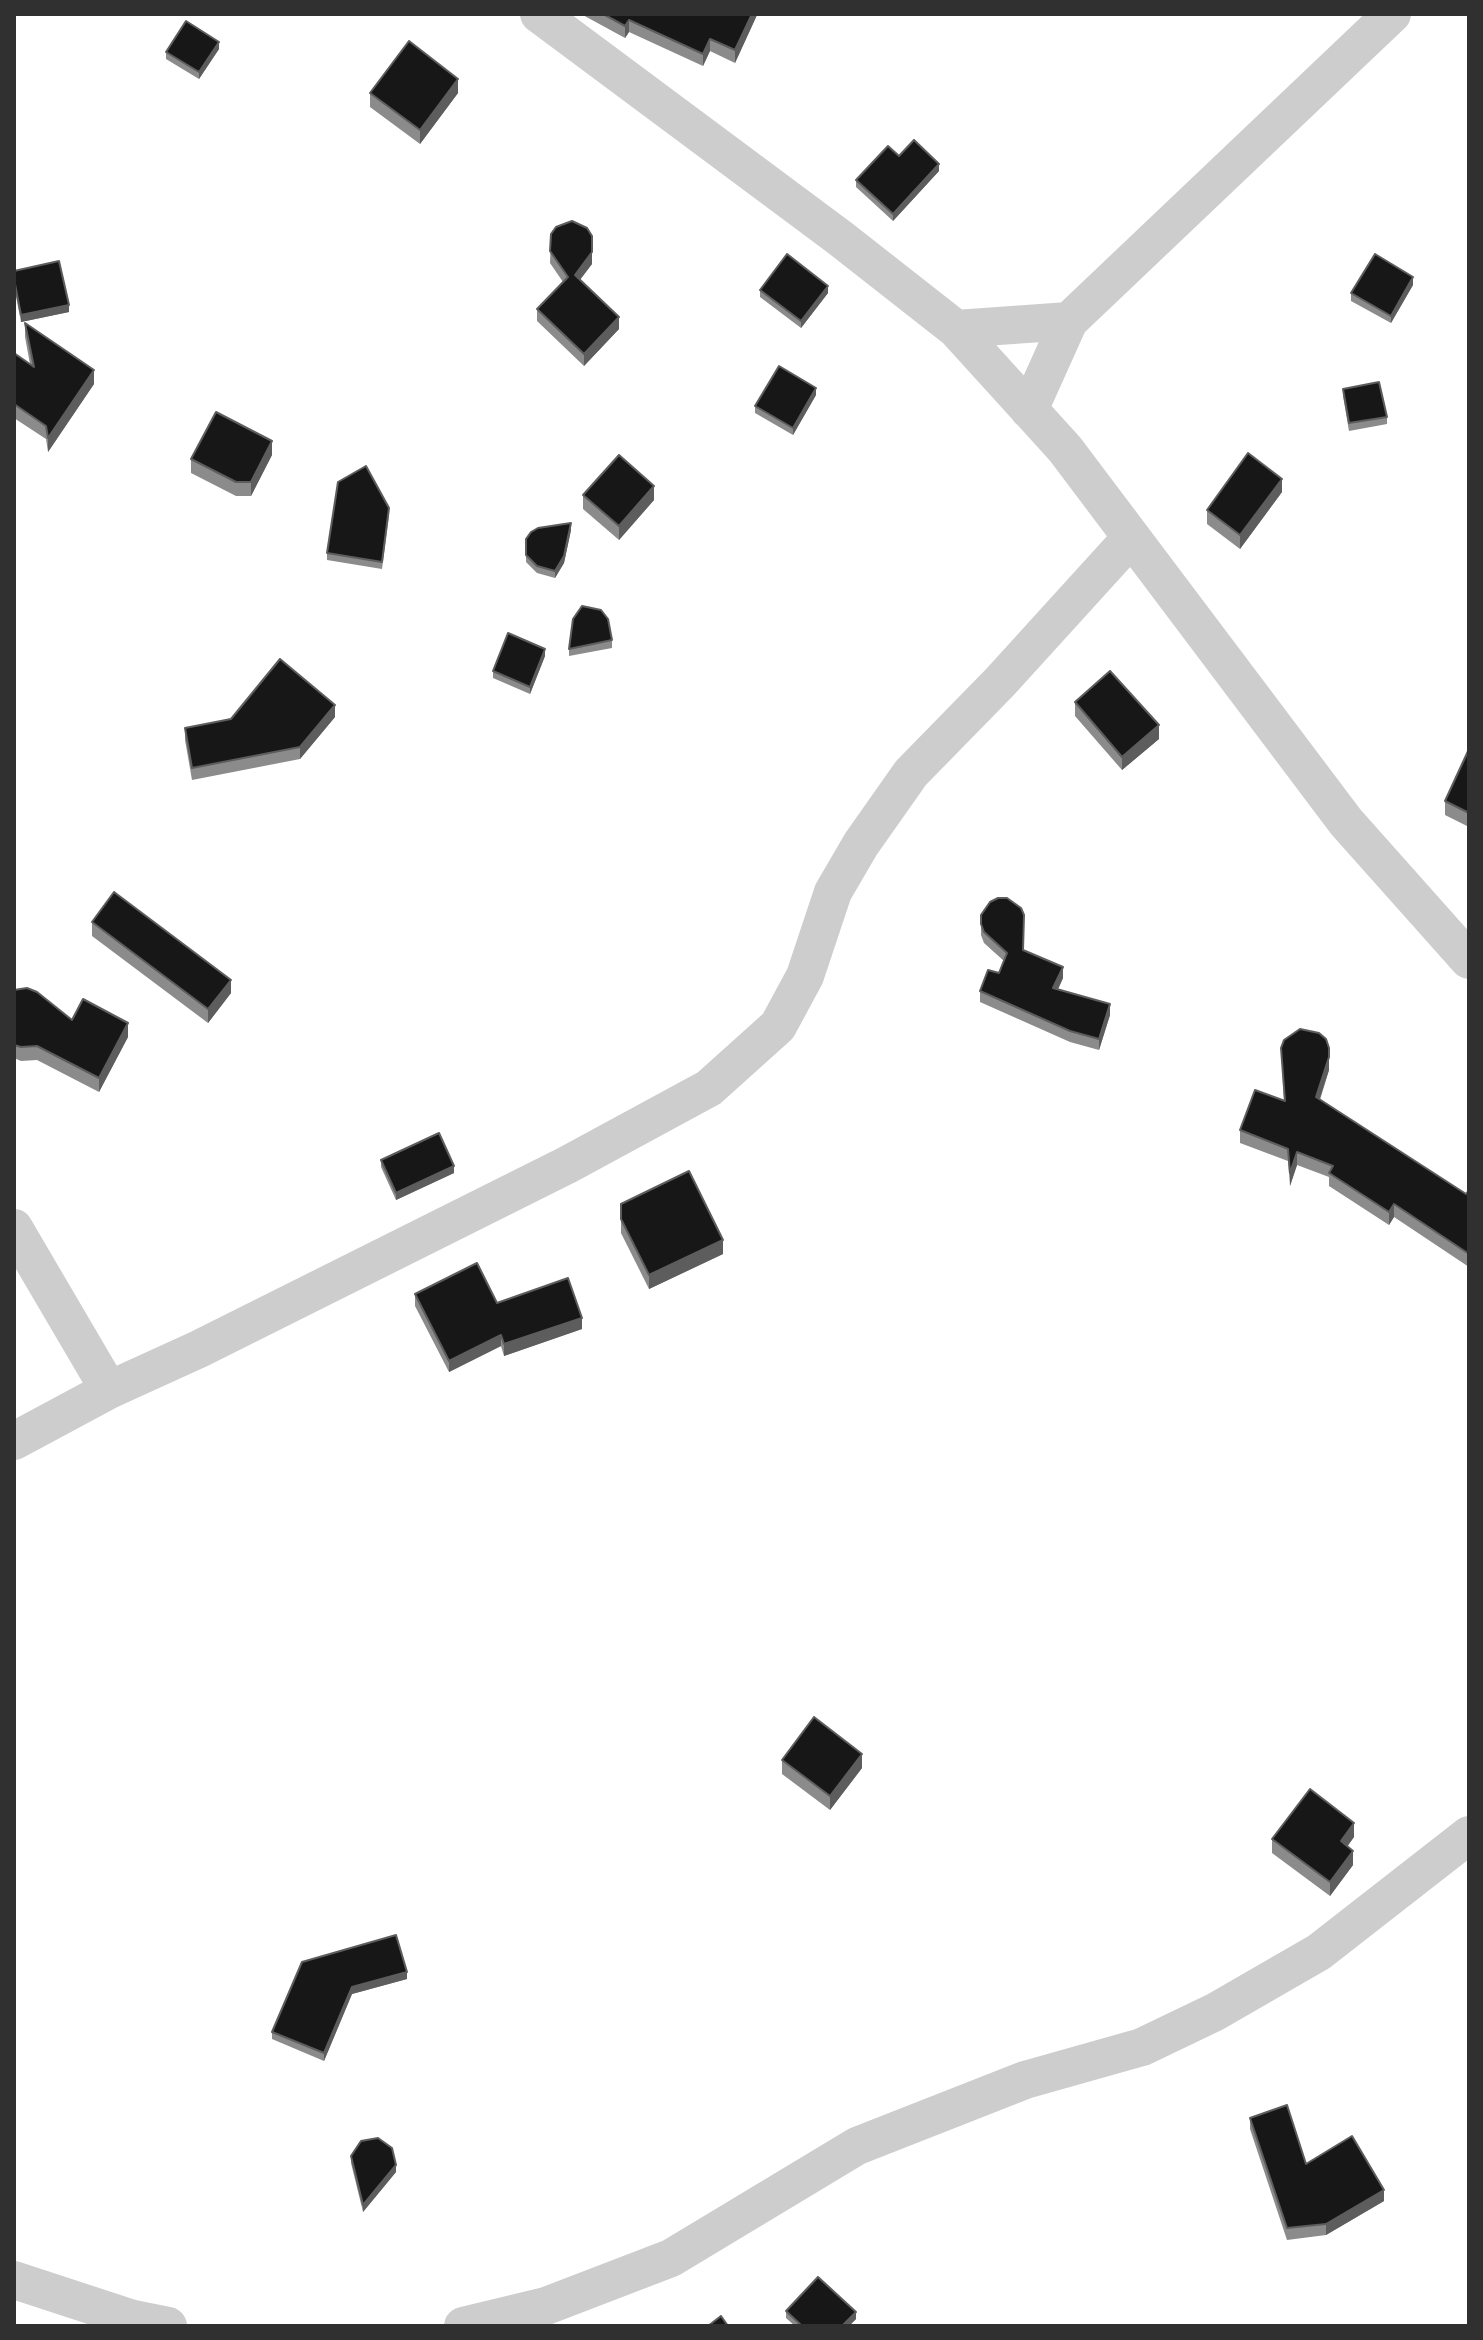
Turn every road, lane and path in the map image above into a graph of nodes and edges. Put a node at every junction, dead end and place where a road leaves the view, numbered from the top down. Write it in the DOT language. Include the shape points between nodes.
graph roads {
  1 [pos="539,14"];
  2 [pos="1392,14"];
  3 [pos="1069,321"];
  4 [pos="956,329"];
  5 [pos="1029,410"];
  6 [pos="1130,539"];
  7 [pos="1469,960"];
  8 [pos="14,1228"];
  9 [pos="109,1390"];
  10 [pos="14,1441"];
  11 [pos="1469,1835"];
  12 [pos="14,2280"];
  13 [pos="168,2326"];
  14 [pos="463,2326"];
  1 -- 4 [label="street"];
  2 -- 3 [label="street"];
  3 -- 4 [label="street"];
  3 -- 5 [label="street"];
  4 -- 5 [label="street"];
  5 -- 6 [label="street" via="1065,449"];
  6 -- 7 [label="street" via="1346,822"];
  6 -- 9 [label="street" via="911,773 833,892 805,976 778,1026 709,1088 417,1241"];
  8 -- 9 [label="street"];
  9 -- 10 [label="street"];
  11 -- 14 [label="street" via="1319,1952 1215,2012 1142,2047 1025,2080 857,2146 671,2258 546,2306"];
  12 -- 13 [label="street"];
}
